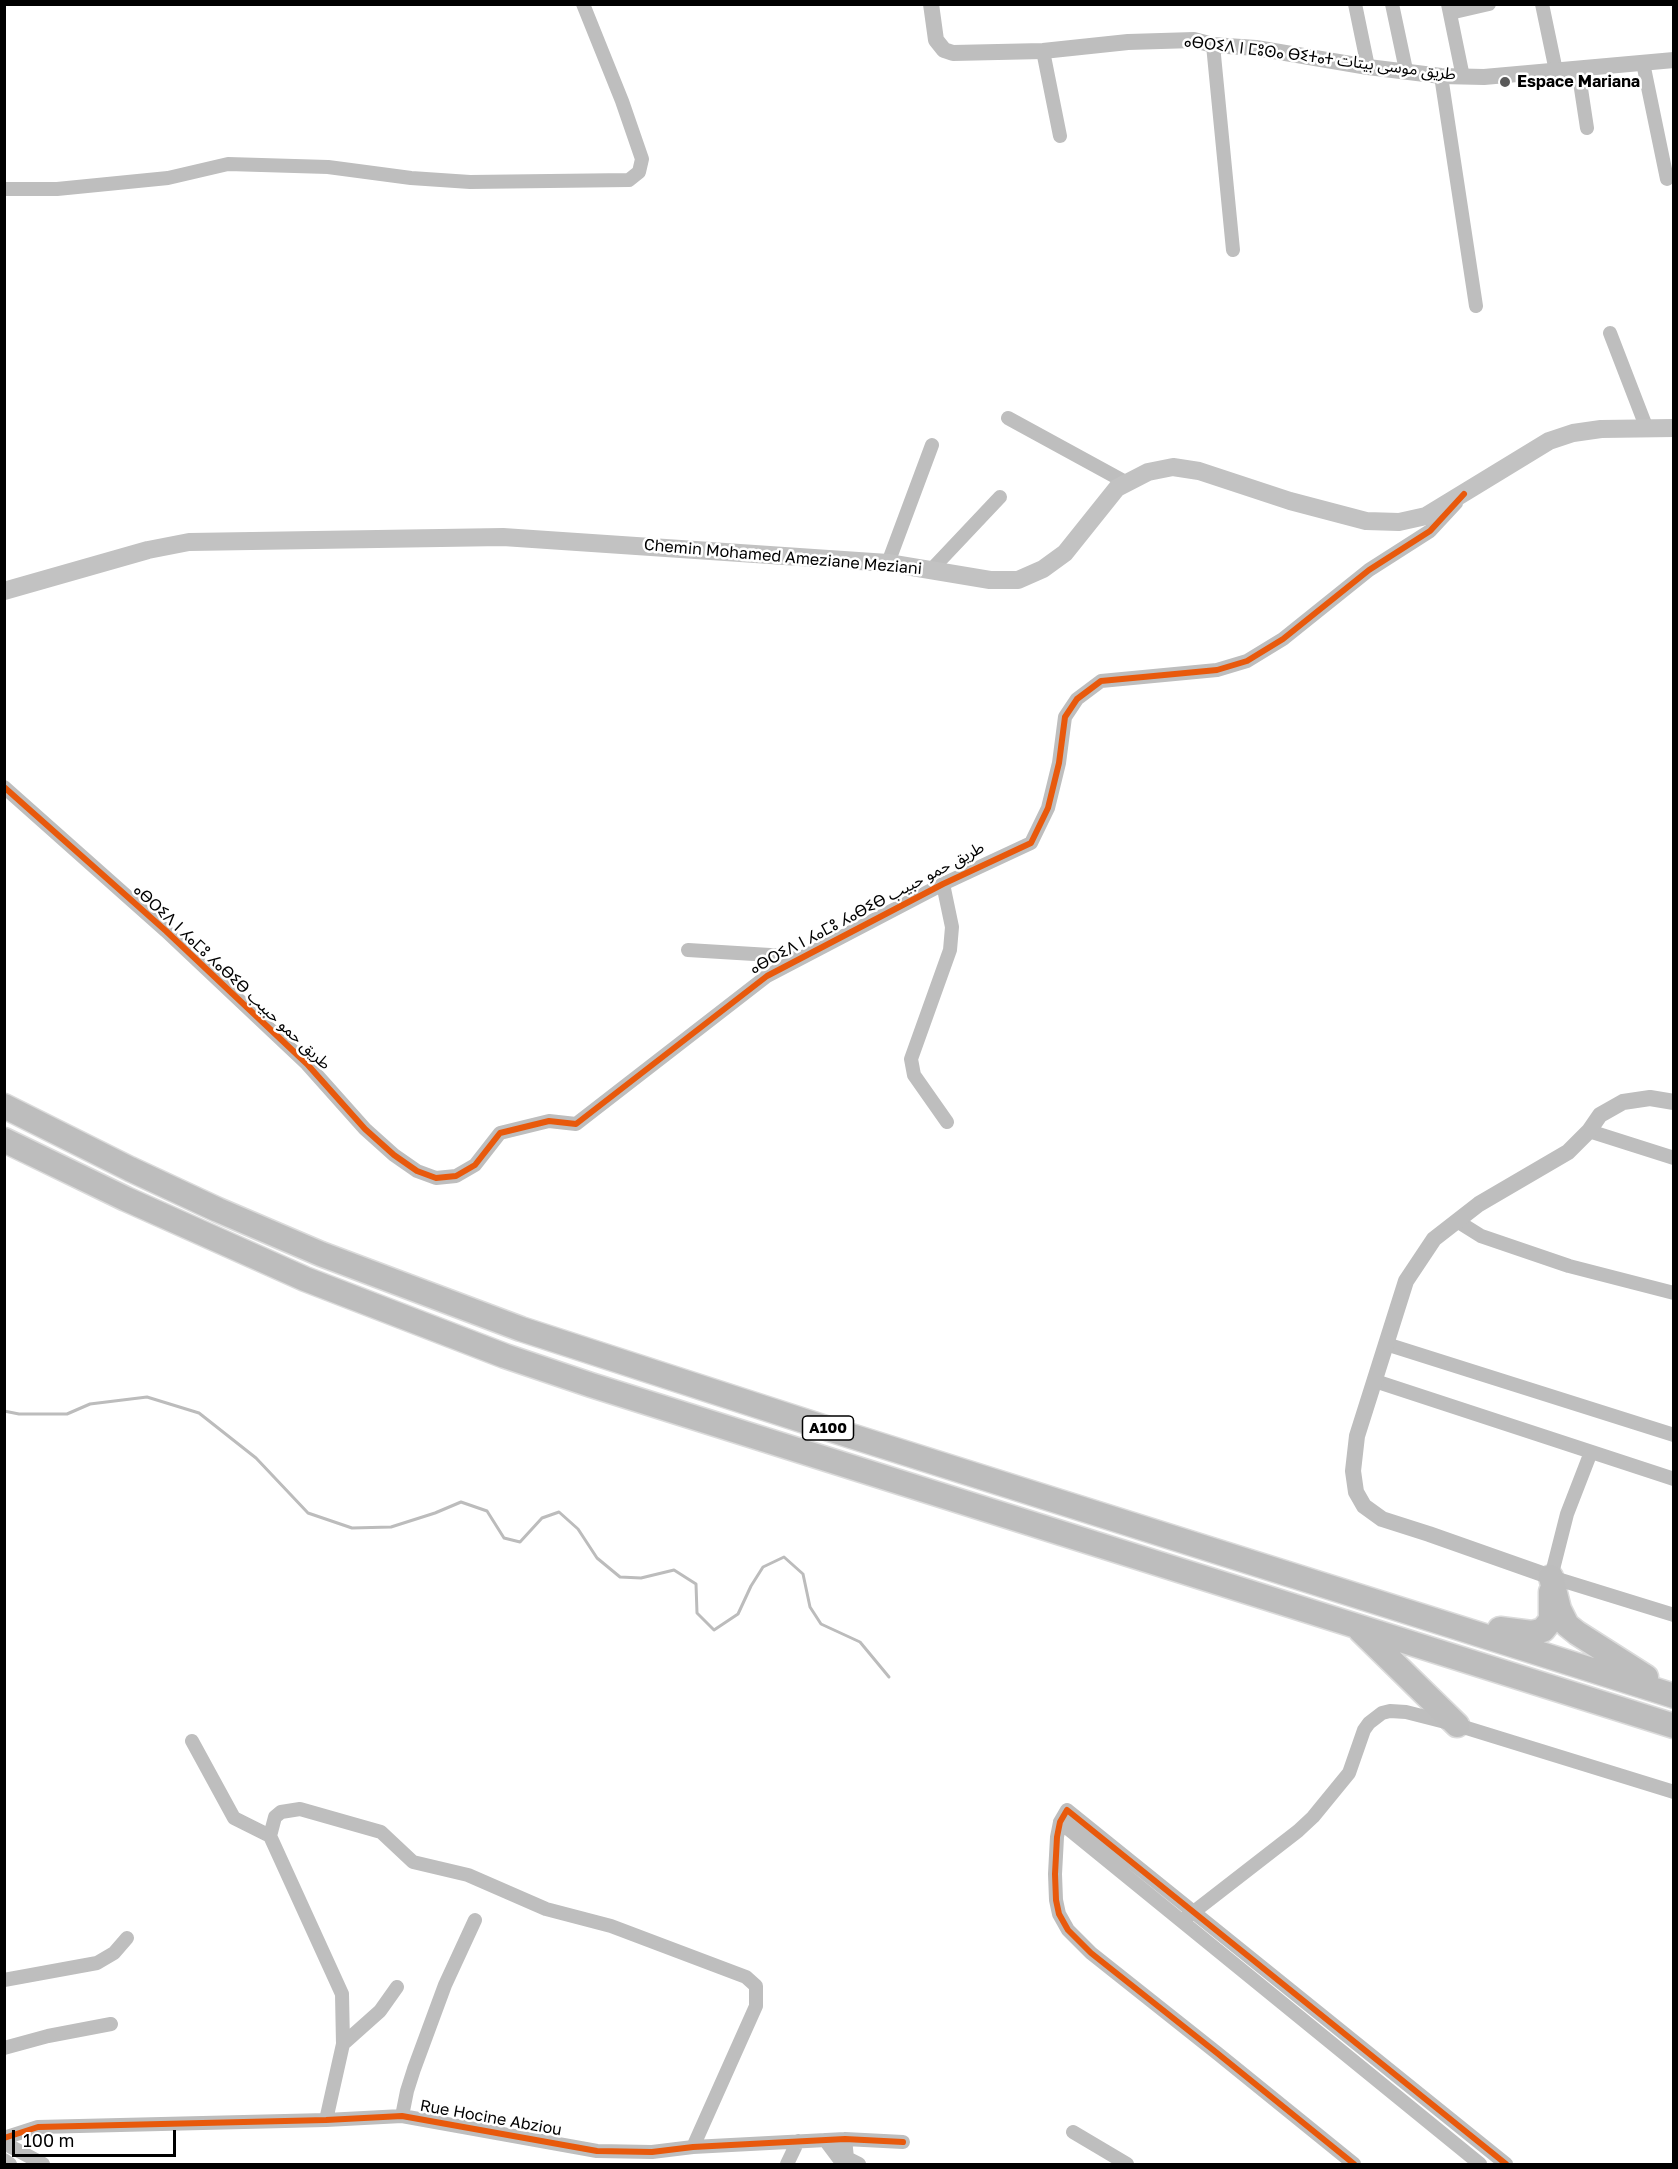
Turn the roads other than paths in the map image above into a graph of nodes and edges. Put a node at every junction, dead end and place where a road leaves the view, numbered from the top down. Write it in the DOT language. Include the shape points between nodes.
graph roads {
  1 [pos="583,4"];
  2 [pos="931,4"];
  3 [pos="1355,4"];
  4 [pos="1392,4"];
  5 [pos="1489,4"];
  6 [pos="1542,4"];
  7 [pos="1449,9"];
  8 [pos="1213,45"];
  9 [pos="1043,51"];
  10 [pos="1674,60"];
  11 [pos="1642,63"];
  12 [pos="1368,67"];
  13 [pos="1578,69"];
  14 [pos="1406,70"];
  15 [pos="1556,71"];
  16 [pos="1441,76"];
  17 [pos="1463,77"];
  18 [pos="1587,129"];
  19 [pos="1060,136"];
  20 [pos="1667,179"];
  21 [pos="4,189"];
  22 [pos="1233,250"];
  23 [pos="1476,306"];
  24 [pos="1610,333"];
  25 [pos="1008,418"];
  26 [pos="1674,428"];
  27 [pos="1647,429"];
  28 [pos="932,445"];
  29 [pos="1127,483"];
  30 [pos="1464,494"];
  31 [pos="1000,497"];
  32 [pos="888,563"];
  33 [pos="932,569"];
  34 [pos="4,591"];
  35 [pos="4,787"];
  36 [pos="943,884"];
  37 [pos="688,950"];
  38 [pos="803,957"];
  39 [pos="1674,1102"];
  40 [pos="4,1106"];
  41 [pos="947,1122"];
  42 [pos="1589,1131"];
  43 [pos="4,1140"];
  44 [pos="1674,1158"];
  45 [pos="1456,1221"];
  46 [pos="1674,1293"];
  47 [pos="1386,1344"];
  48 [pos="1375,1381"];
  49 [pos="1674,1435"];
  50 [pos="1591,1452"];
  51 [pos="1674,1479"];
  52 [pos="1551,1577"];
  53 [pos="1674,1615"];
  54 [pos="1442,1622"];
  55 [pos="1357,1627"];
  56 [pos="1674,1695"];
  57 [pos="1456,1725"];
  58 [pos="1674,1726"];
  59 [pos="192,1741"];
  60 [pos="1674,1792"];
  61 [pos="1060,1822"];
  62 [pos="270,1836"];
  63 [pos="1195,1912"];
  64 [pos="475,1920"];
  65 [pos="1182,1921"];
  66 [pos="127,1938"];
  67 [pos="4,1980"];
  68 [pos="397,1986"];
  69 [pos="111,2024"];
  70 [pos="343,2044"];
  71 [pos="4,2048"];
  72 [pos="402,2116"];
  73 [pos="326,2120"];
  74 [pos="1073,2132"];
  75 [pos="4,2138"];
  76 [pos="845,2139"];
  77 [pos="825,2140"];
  78 [pos="798,2141"];
  79 [pos="903,2142"];
  80 [pos="4,2143"];
  81 [pos="693,2147"];
  82 [pos="595,2157"];
  83 [pos="655,2158"];
  84 [pos="4,2160"];
  85 [pos="10,2164"];
  86 [pos="43,2164"];
  87 [pos="787,2164"];
  88 [pos="843,2164"];
  89 [pos="859,2164"];
  90 [pos="1127,2164"];
  91 [pos="1354,2164"];
  92 [pos="1480,2164"];
  93 [pos="1506,2164"];
  1 -- 21 [label="street" via="642,159 639,172 629,180 470,182 328,168 228,164 168,178 57,189"];
  2 -- 9 [label="street, ⴰⴱⵔⵉⴷ ⵏ ⵎⵓⵙⴰ ⴱⵉⵜⴰⵜ طريق موسى بيتات" via="936,40 948,52"];
  3 -- 12 [label="street"];
  4 -- 14 [label="street"];
  5 -- 7 [label="street"];
  6 -- 15 [label="street"];
  7 -- 17 [label="street"];
  8 -- 9 [label="street, ⴰⴱⵔⵉⴷ ⵏ ⵎⵓⵙⴰ ⴱⵉⵜⴰⵜ طريق موسى بيتات" via="1194,40 1128,42"];
  8 -- 12 [label="street, ⴰⴱⵔⵉⴷ ⵏ ⵎⵓⵙⴰ ⴱⵉⵜⴰⵜ طريق موسى بيتات" via="1256,48"];
  8 -- 22 [label="street"];
  9 -- 19 [label="street"];
  10 -- 11 [label="street, ⴰⴱⵔⵉⴷ ⵏ ⵎⵓⵙⴰ ⴱⵉⵜⴰⵜ طريق موسى بيتات"];
  11 -- 13 [label="street, ⴰⴱⵔⵉⴷ ⵏ ⵎⵓⵙⴰ ⴱⵉⵜⴰⵜ طريق موسى بيتات"];
  11 -- 20 [label="street"];
  12 -- 14 [label="street, ⴰⴱⵔⵉⴷ ⵏ ⵎⵓⵙⴰ ⴱⵉⵜⴰⵜ طريق موسى بيتات"];
  13 -- 15 [label="street, ⴰⴱⵔⵉⴷ ⵏ ⵎⵓⵙⴰ ⴱⵉⵜⴰⵜ طريق موسى بيتات"];
  13 -- 18 [label="street"];
  14 -- 16 [label="street, ⴰⴱⵔⵉⴷ ⵏ ⵎⵓⵙⴰ ⴱⵉⵜⴰⵜ طريق موسى بيتات"];
  15 -- 17 [label="street, ⴰⴱⵔⵉⴷ ⵏ ⵎⵓⵙⴰ ⴱⵉⵜⴰⵜ طريق موسى بيتات"];
  16 -- 17 [label="street, ⴰⴱⵔⵉⴷ ⵏ ⵎⵓⵙⴰ ⴱⵉⵜⴰⵜ طريق موسى بيتات"];
  16 -- 23 [label="street"];
  24 -- 27 [label="street"];
  25 -- 29 [label="street"];
  26 -- 27 [label="main road, Chemin Mohamed Ameziane Meziani"];
  27 -- 30 [label="main road, Chemin Mohamed Ameziane Meziani" via="1601,429 1549,441"];
  28 -- 32 [label="street"];
  29 -- 30 [label="main road, Chemin Mohamed Ameziane Meziani" via="1148,472 1173,467 1199,471 1366,521 1399,522 1426,516"];
  29 -- 33 [label="main road, Chemin Mohamed Ameziane Meziani" via="1118,488 1065,553 1043,569 1017,580 990,580"];
  30 -- 36 [label="street, ⴰⴱⵔⵉⴷ ⵏ ⵃⴰⵎⵓ ⵃⴰⴱⵉⴱ طريق حمو حبيب" via="1430,531 1247,661 1217,670 1101,681 1077,699 1065,717 1048,808 1031,843"];
  31 -- 33 [label="street"];
  32 -- 33 [label="main road, Chemin Mohamed Ameziane Meziani"];
  32 -- 34 [label="main road, Chemin Mohamed Ameziane Meziani" via="503,537 189,542"];
  35 -- 38 [label="street, ⴰⴱⵔⵉⴷ ⵏ ⵃⴰⵎⵓ ⵃⴰⴱⵉⴱ طريق حمو حبيب" via="166,930 307,1064 386,1149 417,1171 436,1178 456,1176 475,1165 500,1133 549,1121 576,1124 766,976"];
  36 -- 38 [label="street, ⴰⴱⵔⵉⴷ ⵏ ⵃⴰⵎⵓ ⵃⴰⴱⵉⴱ طريق حمو حبيب"];
  36 -- 41 [label="street" via="952,927 950,950 911,1059 914,1076"];
  37 -- 38 [label="street"];
  39 -- 42 [label="street" via="1650,1098 1623,1102 1600,1115"];
  40 -- 54 [label="highway, A100" via="130,1169 321,1254 521,1329"];
  42 -- 44 [label="street"];
  42 -- 45 [label="street" via="1568,1152"];
  43 -- 55 [label="highway, A100" via="305,1279 505,1356"];
  45 -- 46 [label="street" via="1480,1236 1569,1266"];
  45 -- 47 [label="street" via="1434,1239 1406,1281"];
  47 -- 48 [label="street"];
  47 -- 49 [label="street"];
  48 -- 50 [label="street"];
  48 -- 52 [label="street" via="1357,1436 1353,1471 1356,1492 1364,1506 1382,1519"];
  50 -- 51 [label="street"];
  50 -- 52 [label="street" via="1567,1514"];
  52 -- 53 [label="street"];
  52 -- 54 [label="highway" via="1551,1620 1543,1630 1532,1633"];
  52 -- 56 [label="highway" via="1559,1609 1577,1633"];
  54 -- 56 [label="highway, A100"];
  55 -- 57 [label="highway"];
  55 -- 58 [label="highway, A100"];
  57 -- 60 [label="street"];
  57 -- 63 [label="street" via="1398,1711 1374,1717 1364,1730 1349,1773 1313,1817"];
  59 -- 62 [label="street" via="234,1818"];
  61 -- 63 [label="street" via="1067,1810"];
  61 -- 65 [label="street"];
  61 -- 91 [label="street" via="1055,1855 1056,1900 1075,1938"];
  62 -- 70 [label="street" via="342,1994"];
  62 -- 81 [label="street" via="275,1817 300,1809 381,1832 413,1862 468,1875 546,1908 611,1926 746,1977 756,1986 756,2006"];
  63 -- 65 [label="street"];
  63 -- 93 [label="street"];
  64 -- 72 [label="street" via="444,1985"];
  65 -- 92 [label="street"];
  66 -- 67 [label="street" via="114,1953 97,1963"];
  68 -- 70 [label="street" via="380,2011"];
  69 -- 71 [label="street"];
  70 -- 73 [label="street"];
  72 -- 73 [label="street, Rue Hocine Abziou"];
  72 -- 82 [label="street, Rue Hocine Abziou"];
  73 -- 75 [label="street, Rue Hocine Abziou" via="38,2127"];
  74 -- 90 [label="street"];
  76 -- 77 [label="street, Rue Hocine Abziou"];
  76 -- 79 [label="street, Rue Hocine Abziou"];
  76 -- 89 [label="street" via="848,2158"];
  77 -- 78 [label="street, Rue Hocine Abziou"];
  77 -- 88 [label="street"];
  78 -- 81 [label="street, Rue Hocine Abziou"];
  78 -- 87 [label="street"];
  80 -- 86 [label="street"];
  81 -- 83 [label="street, Rue Hocine Abziou"];
  82 -- 83 [label="street, Rue Hocine Abziou"];
  84 -- 85 [label="street"];
}
